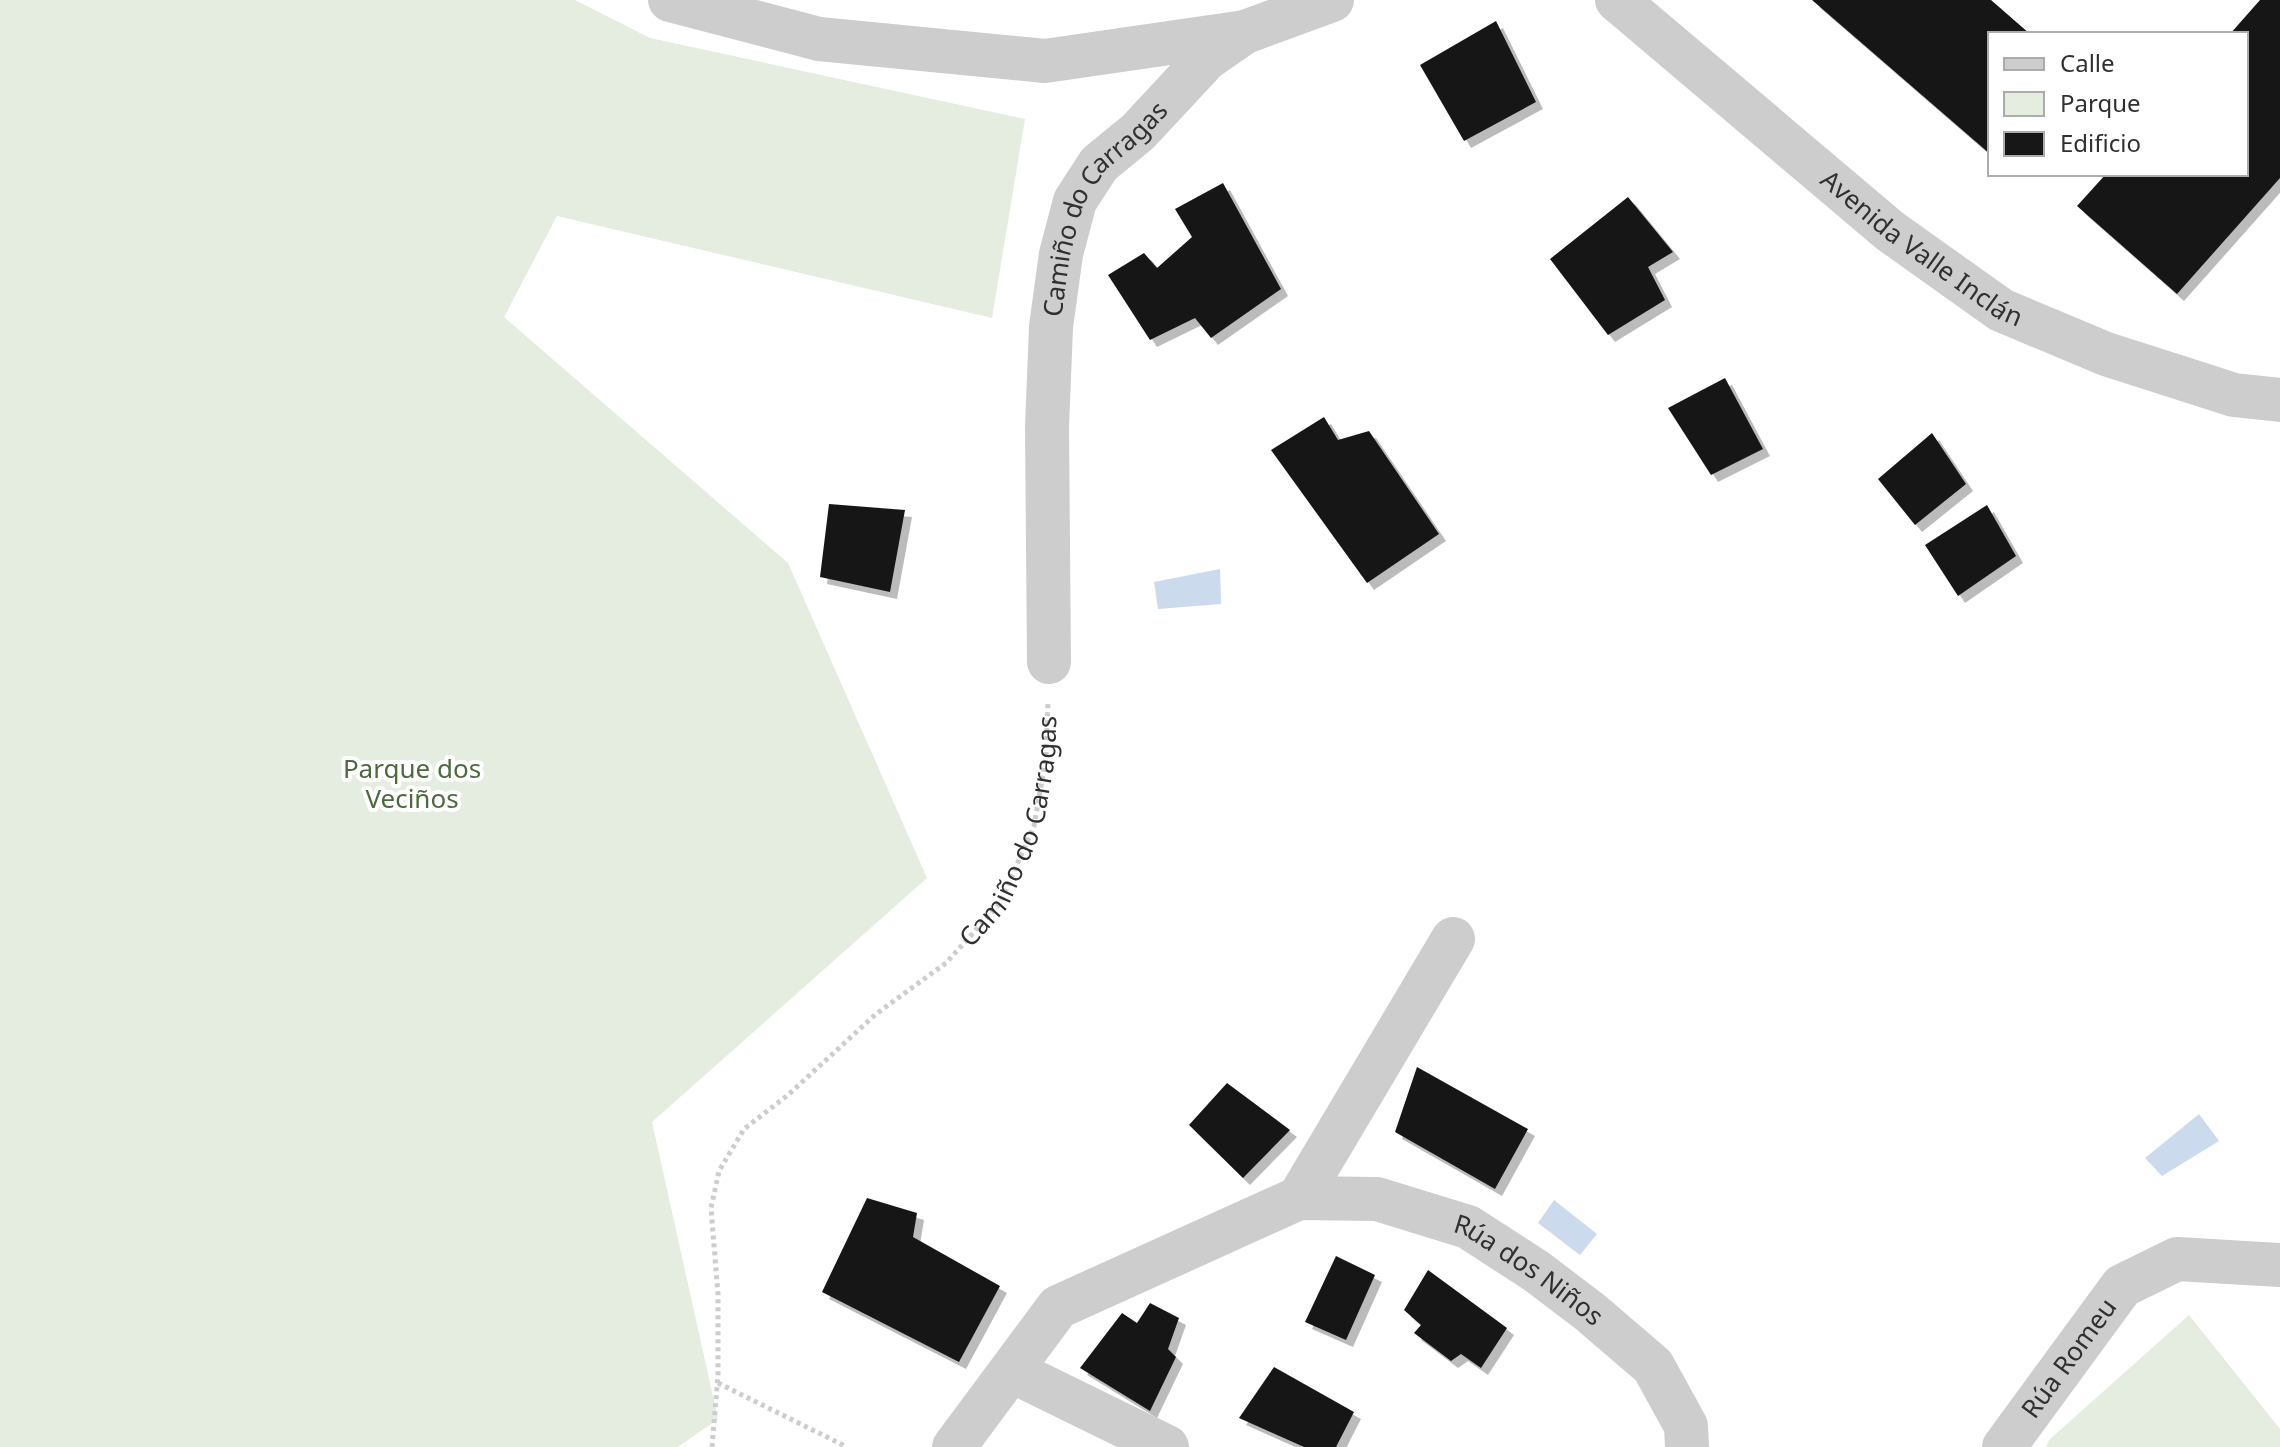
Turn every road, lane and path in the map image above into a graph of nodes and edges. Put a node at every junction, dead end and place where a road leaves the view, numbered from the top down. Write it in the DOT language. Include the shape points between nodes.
graph roads {
  1 [pos="670,0"];
  2 [pos="1332,0"];
  3 [pos="1617,0"];
  4 [pos="1245,32"];
  5 [pos="2280,400"];
  6 [pos="1049,662"];
  7 [pos="1453,939"];
  8 [pos="1299,1198"];
  9 [pos="2280,1265"];
  10 [pos="1012,1371"];
  11 [pos="718,1383"];
  12 [pos="712,1447"];
  13 [pos="847,1447"];
  14 [pos="954,1447"];
  15 [pos="1167,1447"];
  16 [pos="1687,1447"];
  17 [pos="2004,1447"];
  1 -- 4 [label="street, Camiño do Carragas" via="819,39 1045,61"];
  2 -- 4 [label="street, Camiño do Carragas"];
  3 -- 5 [label="street, Avenida Valle Inclán" via="1890,231 2001,310 2106,354 2234,395"];
  4 -- 6 [label="street, Camiño do Carragas" via="1206,59 1138,132 1099,164 1075,201 1051,327"];
  6 -- 11 [label="path, Camiño do Carragas" via="1046,758 1034,826 1000,903 946,963 876,1014 744,1129 719,1171 711,1208"];
  7 -- 8 [label="street"];
  8 -- 10 [label="street, Rúa dos Niños" via="1058,1307"];
  8 -- 16 [label="street, Rúa dos Niños" via="1377,1199 1480,1234 1590,1312 1653,1366 1686,1426"];
  9 -- 17 [label="street, Rúa Romeu" via="2177,1259 2122,1286"];
  10 -- 14 [label="street, Rúa dos Niños"];
  10 -- 15 [label="street"];
  11 -- 12 [label="path, Camiño do Carragas"];
  11 -- 13 [label="path"];
}
